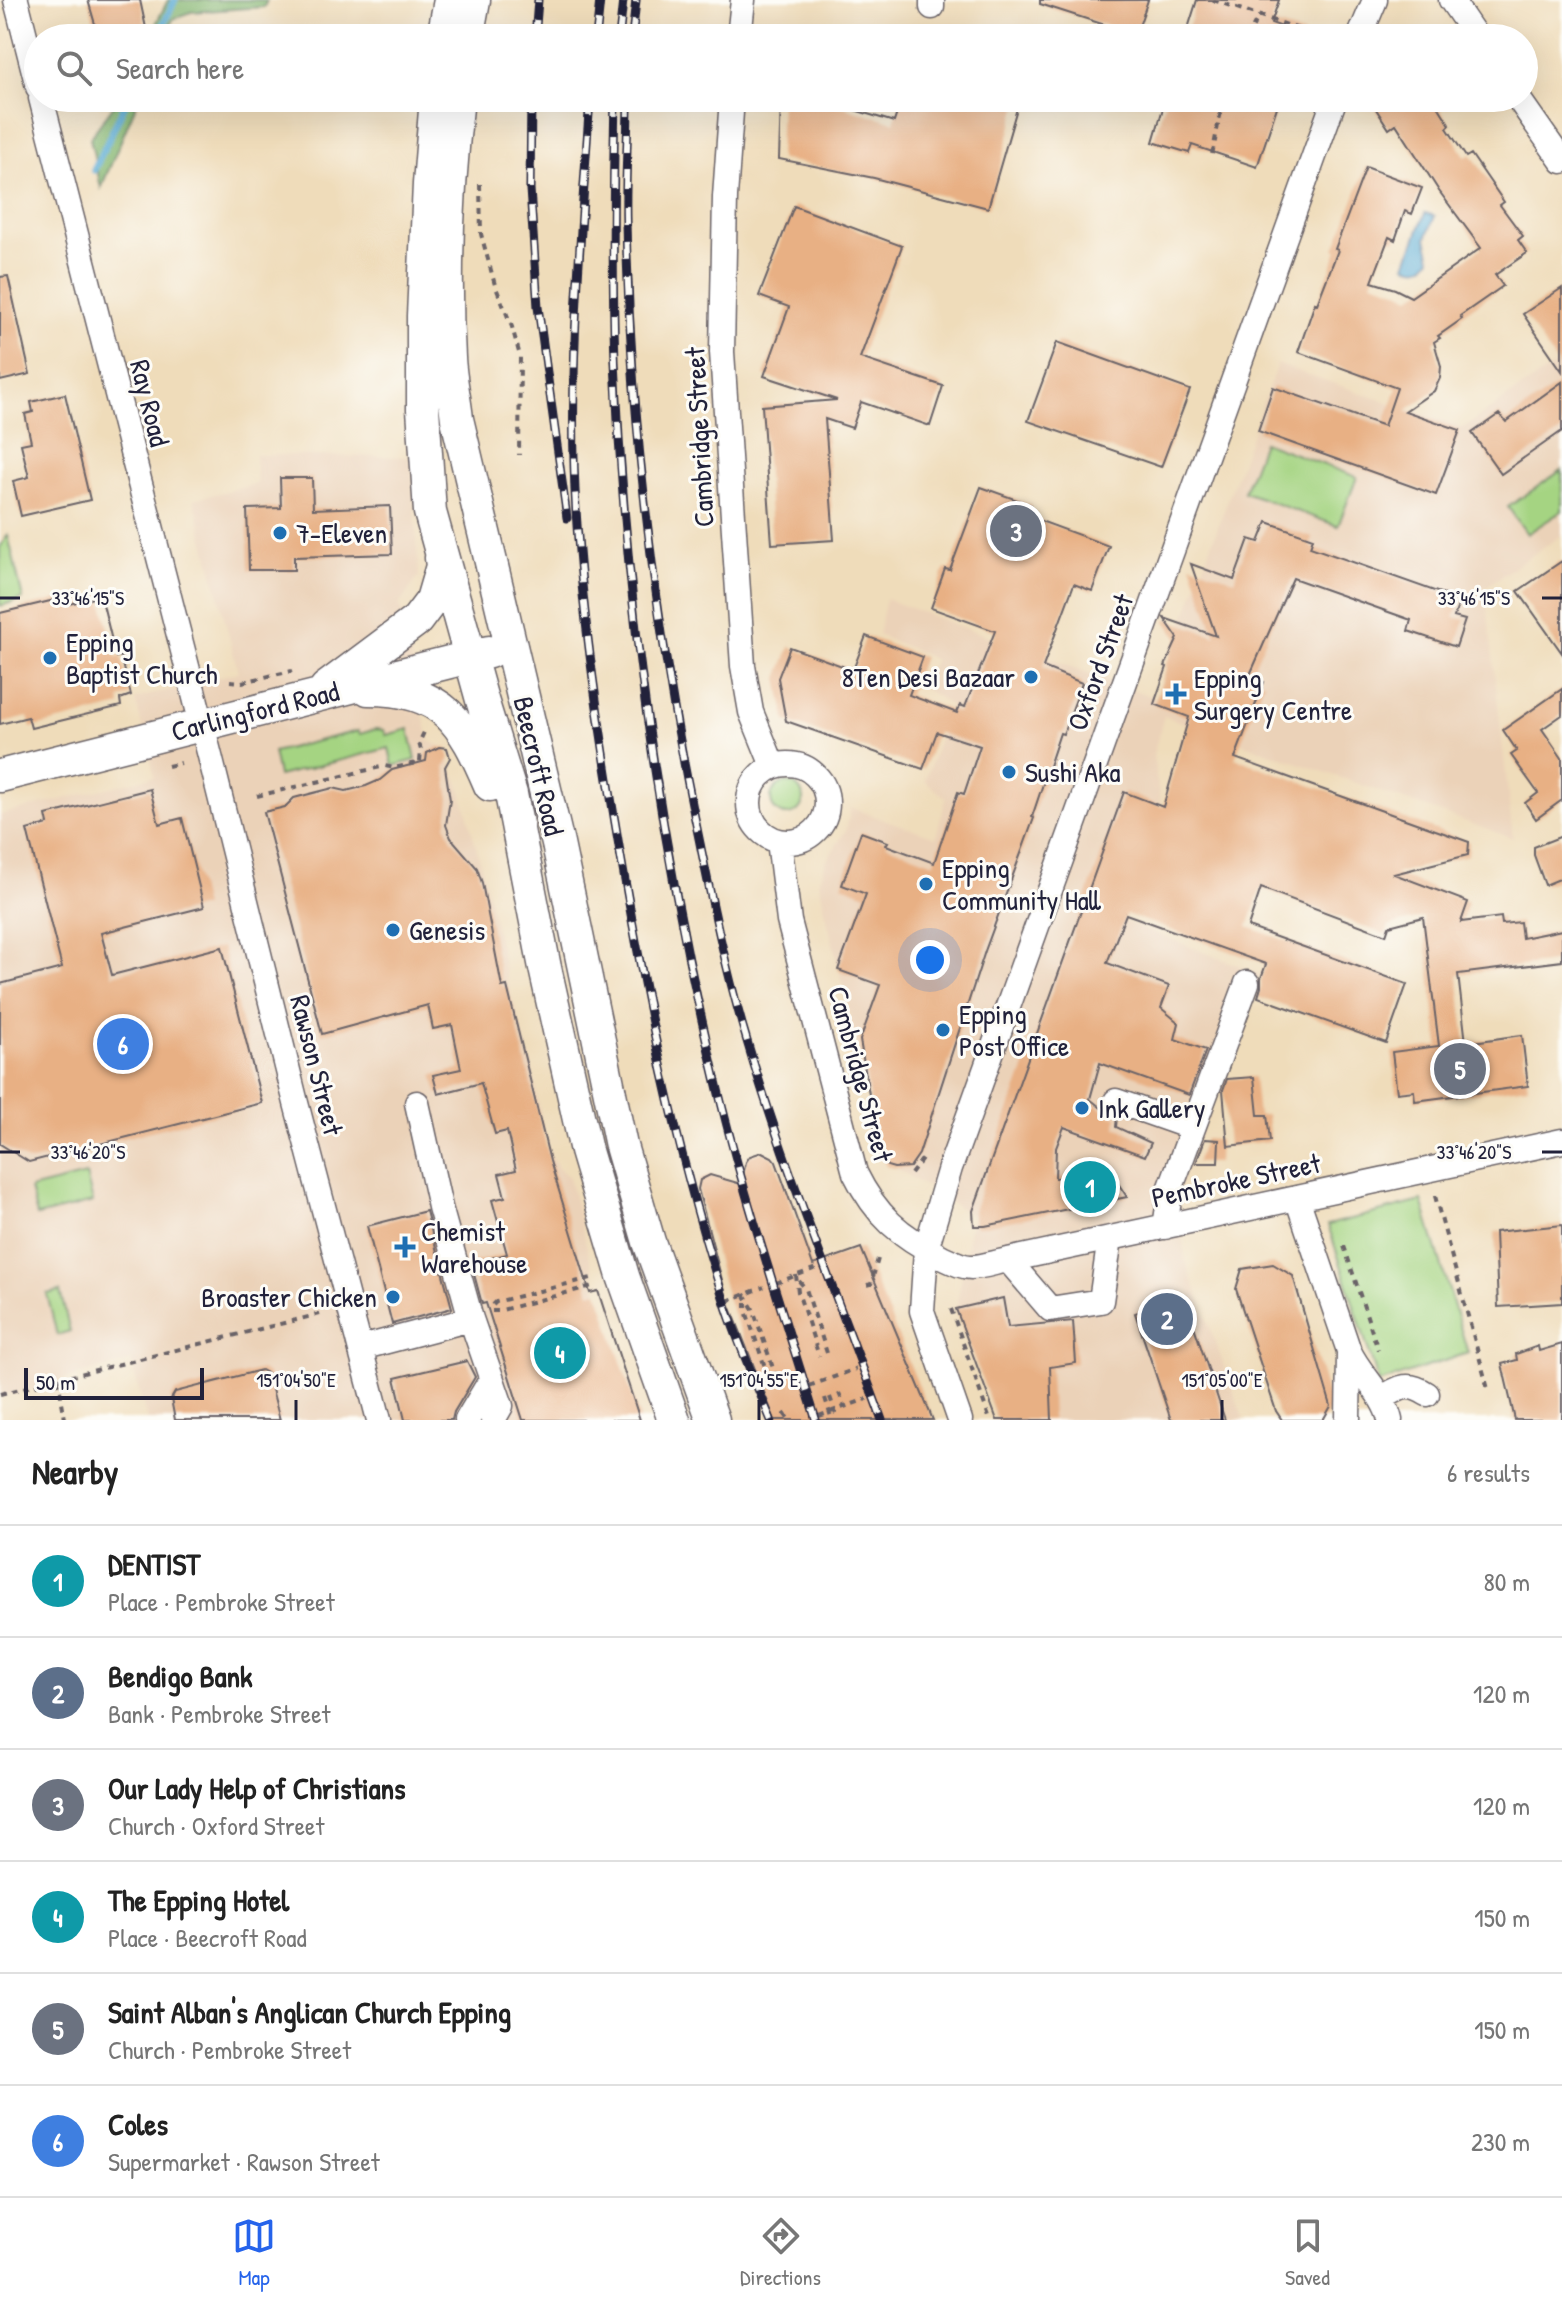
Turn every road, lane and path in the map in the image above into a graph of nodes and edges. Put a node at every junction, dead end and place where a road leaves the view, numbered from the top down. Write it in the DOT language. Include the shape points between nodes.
graph roads {
  1 [pos="16,0"];
  2 [pos="450,0"];
  3 [pos="474,0"];
  4 [pos="743,0"];
  5 [pos="1213,0"];
  6 [pos="1375,0"];
  7 [pos="1459,4"];
  8 [pos="1260,15"];
  9 [pos="446,24"];
  10 [pos="470,24"];
  11 [pos="740,24"];
  12 [pos="1255,24"];
  13 [pos="1285,24"];
  14 [pos="1365,24"];
  15 [pos="1470,24"];
  16 [pos="24,32"];
  17 [pos="45,112"];
  18 [pos="435,112"];
  19 [pos="457,112"];
  20 [pos="731,112"];
  21 [pos="1220,112"];
  22 [pos="1330,112"];
  23 [pos="1528,112"];
  24 [pos="1212,154"];
  25 [pos="1562,161"];
  26 [pos="480,181"];
  27 [pos="519,455"];
  28 [pos="437,538"];
  29 [pos="511,646"];
  30 [pos="470,657"];
  31 [pos="295,670"];
  32 [pos="230,681"];
  33 [pos="317,695"];
  34 [pos="200,724"];
  35 [pos="425,730"];
  36 [pos="181,763"];
  37 [pos="168,766"];
  38 [pos="773,766"];
  39 [pos="0,776"];
  40 [pos="257,796"];
  41 [pos="779,841"];
  42 [pos="524,865"];
  43 [pos="1247,983"];
  44 [pos="1116,1101"];
  45 [pos="417,1103"];
  46 [pos="1193,1128"];
  47 [pos="1562,1141"];
  48 [pos="923,1158"];
  49 [pos="911,1174"];
  50 [pos="1435,1196"];
  51 [pos="1297,1198"];
  52 [pos="1165,1227"];
  53 [pos="1110,1238"];
  54 [pos="1344,1246"];
  55 [pos="926,1249"];
  56 [pos="879,1255"];
  57 [pos="1008,1260"];
  58 [pos="819,1267"];
  59 [pos="595,1277"];
  60 [pos="797,1278"];
  61 [pos="776,1283"];
  62 [pos="598,1284"];
  63 [pos="869,1285"];
  64 [pos="764,1287"];
  65 [pos="745,1297"];
  66 [pos="727,1301"];
  67 [pos="951,1309"];
  68 [pos="320,1314"];
  69 [pos="471,1319"];
  70 [pos="361,1348"];
  71 [pos="1349,1351"];
  72 [pos="1378,1352"];
  73 [pos="827,1353"];
  74 [pos="819,1356"];
  75 [pos="856,1369"];
  76 [pos="775,1374"];
  77 [pos="768,1376"];
  78 [pos="58,1379"];
  79 [pos="491,1380"];
  80 [pos="809,1386"];
  81 [pos="1488,1389"];
  82 [pos="839,1393"];
  83 [pos="0,1394"];
  84 [pos="1427,1394"];
  85 [pos="827,1398"];
  86 [pos="867,1399"];
  87 [pos="845,1407"];
  88 [pos="1385,1409"];
  89 [pos="784,1413"];
  90 [pos="500,1415"];
  91 [pos="819,1416"];
  92 [pos="65,1419"];
  93 [pos="379,1420"];
  94 [pos="467,1420"];
  95 [pos="674,1420"];
  96 [pos="713,1420"];
  97 [pos="789,1420"];
  98 [pos="835,1420"];
  99 [pos="960,1420"];
  100 [pos="990,1420"];
  101 [pos="1348,1420"];
  1 -- 16 [label="street"];
  2 -- 9 [label="main road"];
  3 -- 10 [label="main road"];
  4 -- 11 [label="street"];
  5 -- 8 [label="path"];
  6 -- 14 [label="street"];
  7 -- 15 [label="street"];
  8 -- 12 [label="path"];
  8 -- 13 [label="path"];
  17 -- 34 [label="street, Ray Road"];
  18 -- 28 [label="main road, Beecroft Road" via="425,261 423,409 430,512"];
  19 -- 29 [label="main road, Beecroft Road" via="446,292 449,361 464,450"];
  20 -- 38 [label="street, Cambridge Street" via="722,352 746,693"];
  21 -- 24 [label="path"];
  22 -- 55 [label="street, Oxford Street" via="953,1159"];
  23 -- 25 [label="street"];
  26 -- 27 [label="path" via="481,234 520,356"];
  28 -- 30 [label="main road, Beecroft Road"];
  28 -- 33 [label="main road" via="442,566 432,600 417,620"];
  29 -- 30 [label="main road, Carlingford Road"];
  29 -- 96 [label="main road, Beecroft Road" via="621,1146 649,1242"];
  30 -- 33 [label="main road, Carlingford Road"];
  30 -- 42 [label="main road, Beecroft Road" via="511,794"];
  31 -- 32 [label="path"];
  33 -- 34 [label="main road, Carlingford Road"];
  33 -- 42 [label="main road" via="388,690 420,697 447,711 471,742"];
  34 -- 39 [label="main road, Carlingford Road"];
  34 -- 70 [label="street, Rawson Street"];
  35 -- 40 [label="path" via="420,762"];
  36 -- 37 [label="path"];
  38 -- 41 [label="street" via="754,782 748,806 758,829"];
  38 -- 41 [label="street" via="809,770 819,778 828,800 814,833"];
  41 -- 55 [label="street, Cambridge Street" via="789,921 855,1173 879,1214"];
  42 -- 95 [label="main road, Beecroft Road" via="586,1151"];
  43 -- 46 [label="street"];
  44 -- 46 [label="street"];
  45 -- 69 [label="street"];
  46 -- 52 [label="street" via="1171,1187"];
  47 -- 51 [label="street, Pembroke Street"];
  48 -- 49 [label="path"];
  50 -- 81 [label="path"];
  51 -- 52 [label="street, Pembroke Street"];
  51 -- 71 [label="street"];
  52 -- 53 [label="street, Pembroke Street"];
  53 -- 57 [label="street, Pembroke Street"];
  53 -- 57 [label="street" via="1101,1301 1050,1309"];
  54 -- 72 [label="path"];
  55 -- 57 [label="street, Pembroke Street" via="969,1267"];
  55 -- 99 [label="street, Oxford Street" via="922,1311"];
  56 -- 63 [label="path"];
  58 -- 60 [label="path"];
  59 -- 62 [label="path" via="496,1302 489,1310"];
  60 -- 61 [label="path"];
  60 -- 73 [label="path" via="806,1289"];
  60 -- 74 [label="path"];
  64 -- 65 [label="path"];
  65 -- 66 [label="path"];
  65 -- 76 [label="path"];
  65 -- 77 [label="path"];
  67 -- 100 [label="path"];
  68 -- 78 [label="path"];
  69 -- 70 [label="street"];
  69 -- 79 [label="street"];
  70 -- 93 [label="street, Rawson Street"];
  71 -- 88 [label="street"];
  71 -- 101 [label="street"];
  75 -- 80 [label="path"];
  78 -- 83 [label="path"];
  78 -- 92 [label="path"];
  79 -- 90 [label="street"];
  79 -- 94 [label="street"];
  82 -- 87 [label="path"];
  84 -- 88 [label="street" via="1407,1386 1397,1389"];
  85 -- 98 [label="path"];
  86 -- 87 [label="path"];
  87 -- 91 [label="path"];
  89 -- 97 [label="path"];
}
